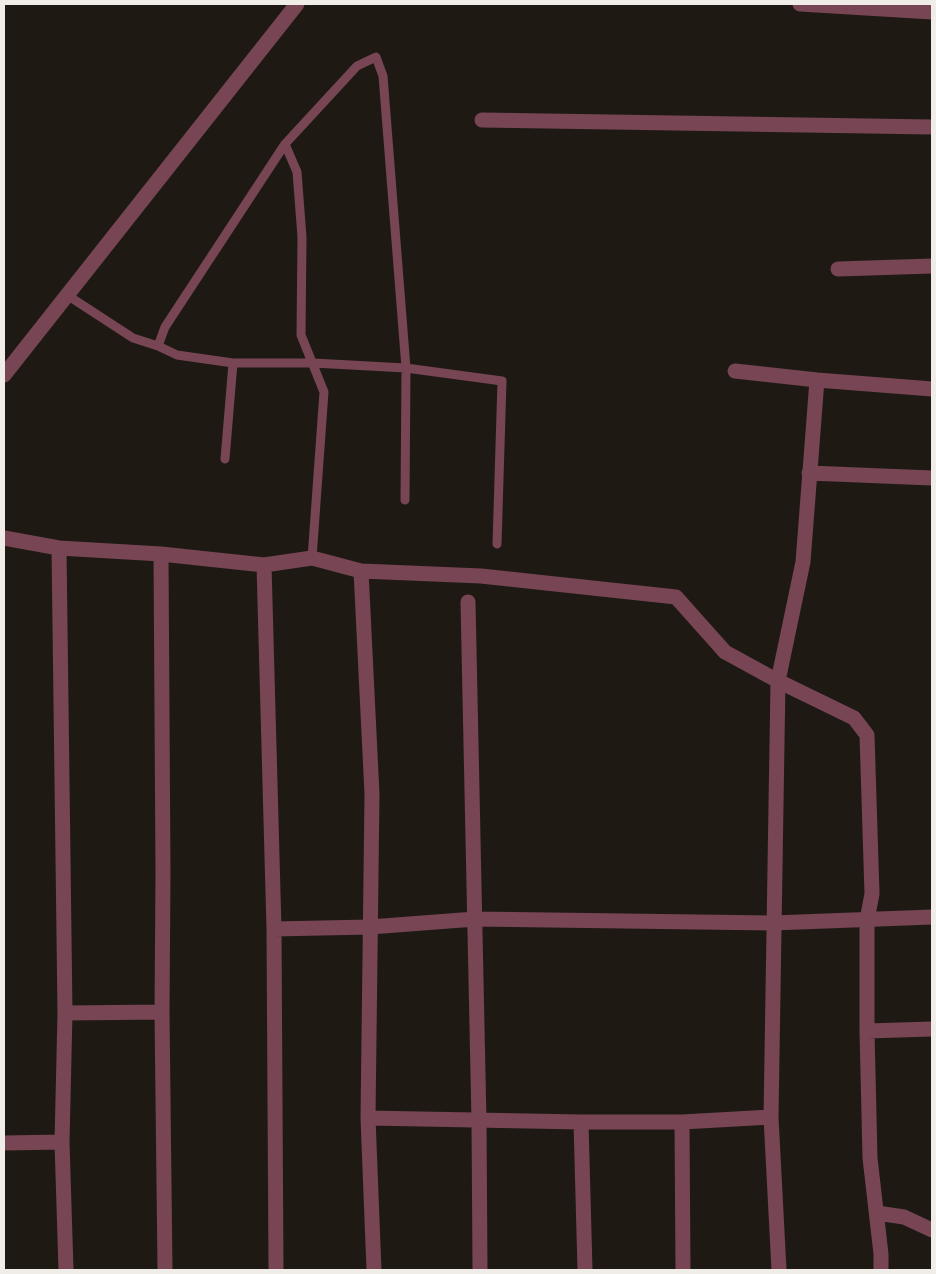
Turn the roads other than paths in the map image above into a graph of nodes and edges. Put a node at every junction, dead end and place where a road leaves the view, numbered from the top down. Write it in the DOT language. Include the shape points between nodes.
graph roads {
  1 [pos="297,4"];
  2 [pos="800,4"];
  3 [pos="932,12"];
  4 [pos="482,120"];
  5 [pos="932,127"];
  6 [pos="285,144"];
  7 [pos="932,266"];
  8 [pos="838,269"];
  9 [pos="67,295"];
  10 [pos="158,346"];
  11 [pos="233,363"];
  12 [pos="312,363"];
  13 [pos="406,368"];
  14 [pos="735,371"];
  15 [pos="4,376"];
  16 [pos="817,380"];
  17 [pos="932,389"];
  18 [pos="225,459"];
  19 [pos="809,472"];
  20 [pos="932,478"];
  21 [pos="405,500"];
  22 [pos="4,538"];
  23 [pos="497,544"];
  24 [pos="58,548"];
  25 [pos="161,554"];
  26 [pos="312,558"];
  27 [pos="264,565"];
  28 [pos="361,571"];
  29 [pos="468,602"];
  30 [pos="778,681"];
  31 [pos="932,916"];
  32 [pos="475,919"];
  33 [pos="867,920"];
  34 [pos="773,923"];
  35 [pos="370,927"];
  36 [pos="274,929"];
  37 [pos="162,1012"];
  38 [pos="65,1013"];
  39 [pos="932,1029"];
  40 [pos="867,1031"];
  41 [pos="368,1118"];
  42 [pos="771,1118"];
  43 [pos="479,1121"];
  44 [pos="581,1122"];
  45 [pos="682,1122"];
  46 [pos="62,1142"];
  47 [pos="4,1143"];
  48 [pos="876,1214"];
  49 [pos="932,1230"];
  50 [pos="66,1270"];
  51 [pos="165,1270"];
  52 [pos="276,1270"];
  53 [pos="374,1270"];
  54 [pos="480,1270"];
  55 [pos="585,1270"];
  56 [pos="683,1270"];
  57 [pos="779,1270"];
  58 [pos="881,1270"];
  1 -- 9 [label="street"];
  2 -- 3 [label="street"];
  4 -- 5 [label="street"];
  6 -- 10 [label="lane" via="165,327"];
  6 -- 12 [label="lane" via="297,172 302,237 300,335"];
  6 -- 13 [label="lane" via="357,66 376,57 383,76"];
  7 -- 8 [label="street"];
  9 -- 10 [label="lane" via="133,338"];
  9 -- 15 [label="street"];
  10 -- 11 [label="lane" via="177,355"];
  11 -- 12 [label="lane"];
  11 -- 18 [label="lane"];
  12 -- 13 [label="lane"];
  12 -- 26 [label="lane" via="324,392"];
  13 -- 21 [label="lane"];
  13 -- 23 [label="lane" via="502,381"];
  14 -- 16 [label="street"];
  16 -- 17 [label="street"];
  16 -- 19 [label="street"];
  19 -- 20 [label="street"];
  19 -- 30 [label="street" via="803,562"];
  22 -- 24 [label="street"];
  24 -- 25 [label="street"];
  24 -- 38 [label="street"];
  25 -- 27 [label="street"];
  25 -- 37 [label="street"];
  26 -- 27 [label="street"];
  26 -- 28 [label="street"];
  27 -- 36 [label="street"];
  28 -- 30 [label="street" via="481,576 676,597 725,652"];
  28 -- 35 [label="street" via="372,794"];
  29 -- 32 [label="street"];
  30 -- 33 [label="street" via="854,718 867,735 872,894"];
  30 -- 34 [label="street"];
  31 -- 33 [label="street"];
  32 -- 34 [label="street"];
  32 -- 35 [label="street"];
  32 -- 43 [label="street"];
  33 -- 34 [label="street"];
  33 -- 40 [label="street"];
  34 -- 42 [label="street"];
  35 -- 36 [label="street"];
  35 -- 41 [label="street"];
  36 -- 52 [label="street"];
  37 -- 38 [label="street"];
  37 -- 51 [label="street"];
  38 -- 46 [label="street"];
  39 -- 40 [label="street"];
  40 -- 48 [label="street" via="870,1158"];
  41 -- 43 [label="street"];
  41 -- 53 [label="street"];
  42 -- 45 [label="street"];
  42 -- 57 [label="street"];
  43 -- 44 [label="street"];
  43 -- 54 [label="street"];
  44 -- 45 [label="street"];
  44 -- 55 [label="street"];
  45 -- 56 [label="street"];
  46 -- 47 [label="street"];
  46 -- 50 [label="street"];
  48 -- 49 [label="street" via="904,1217"];
  48 -- 58 [label="street"];
}
